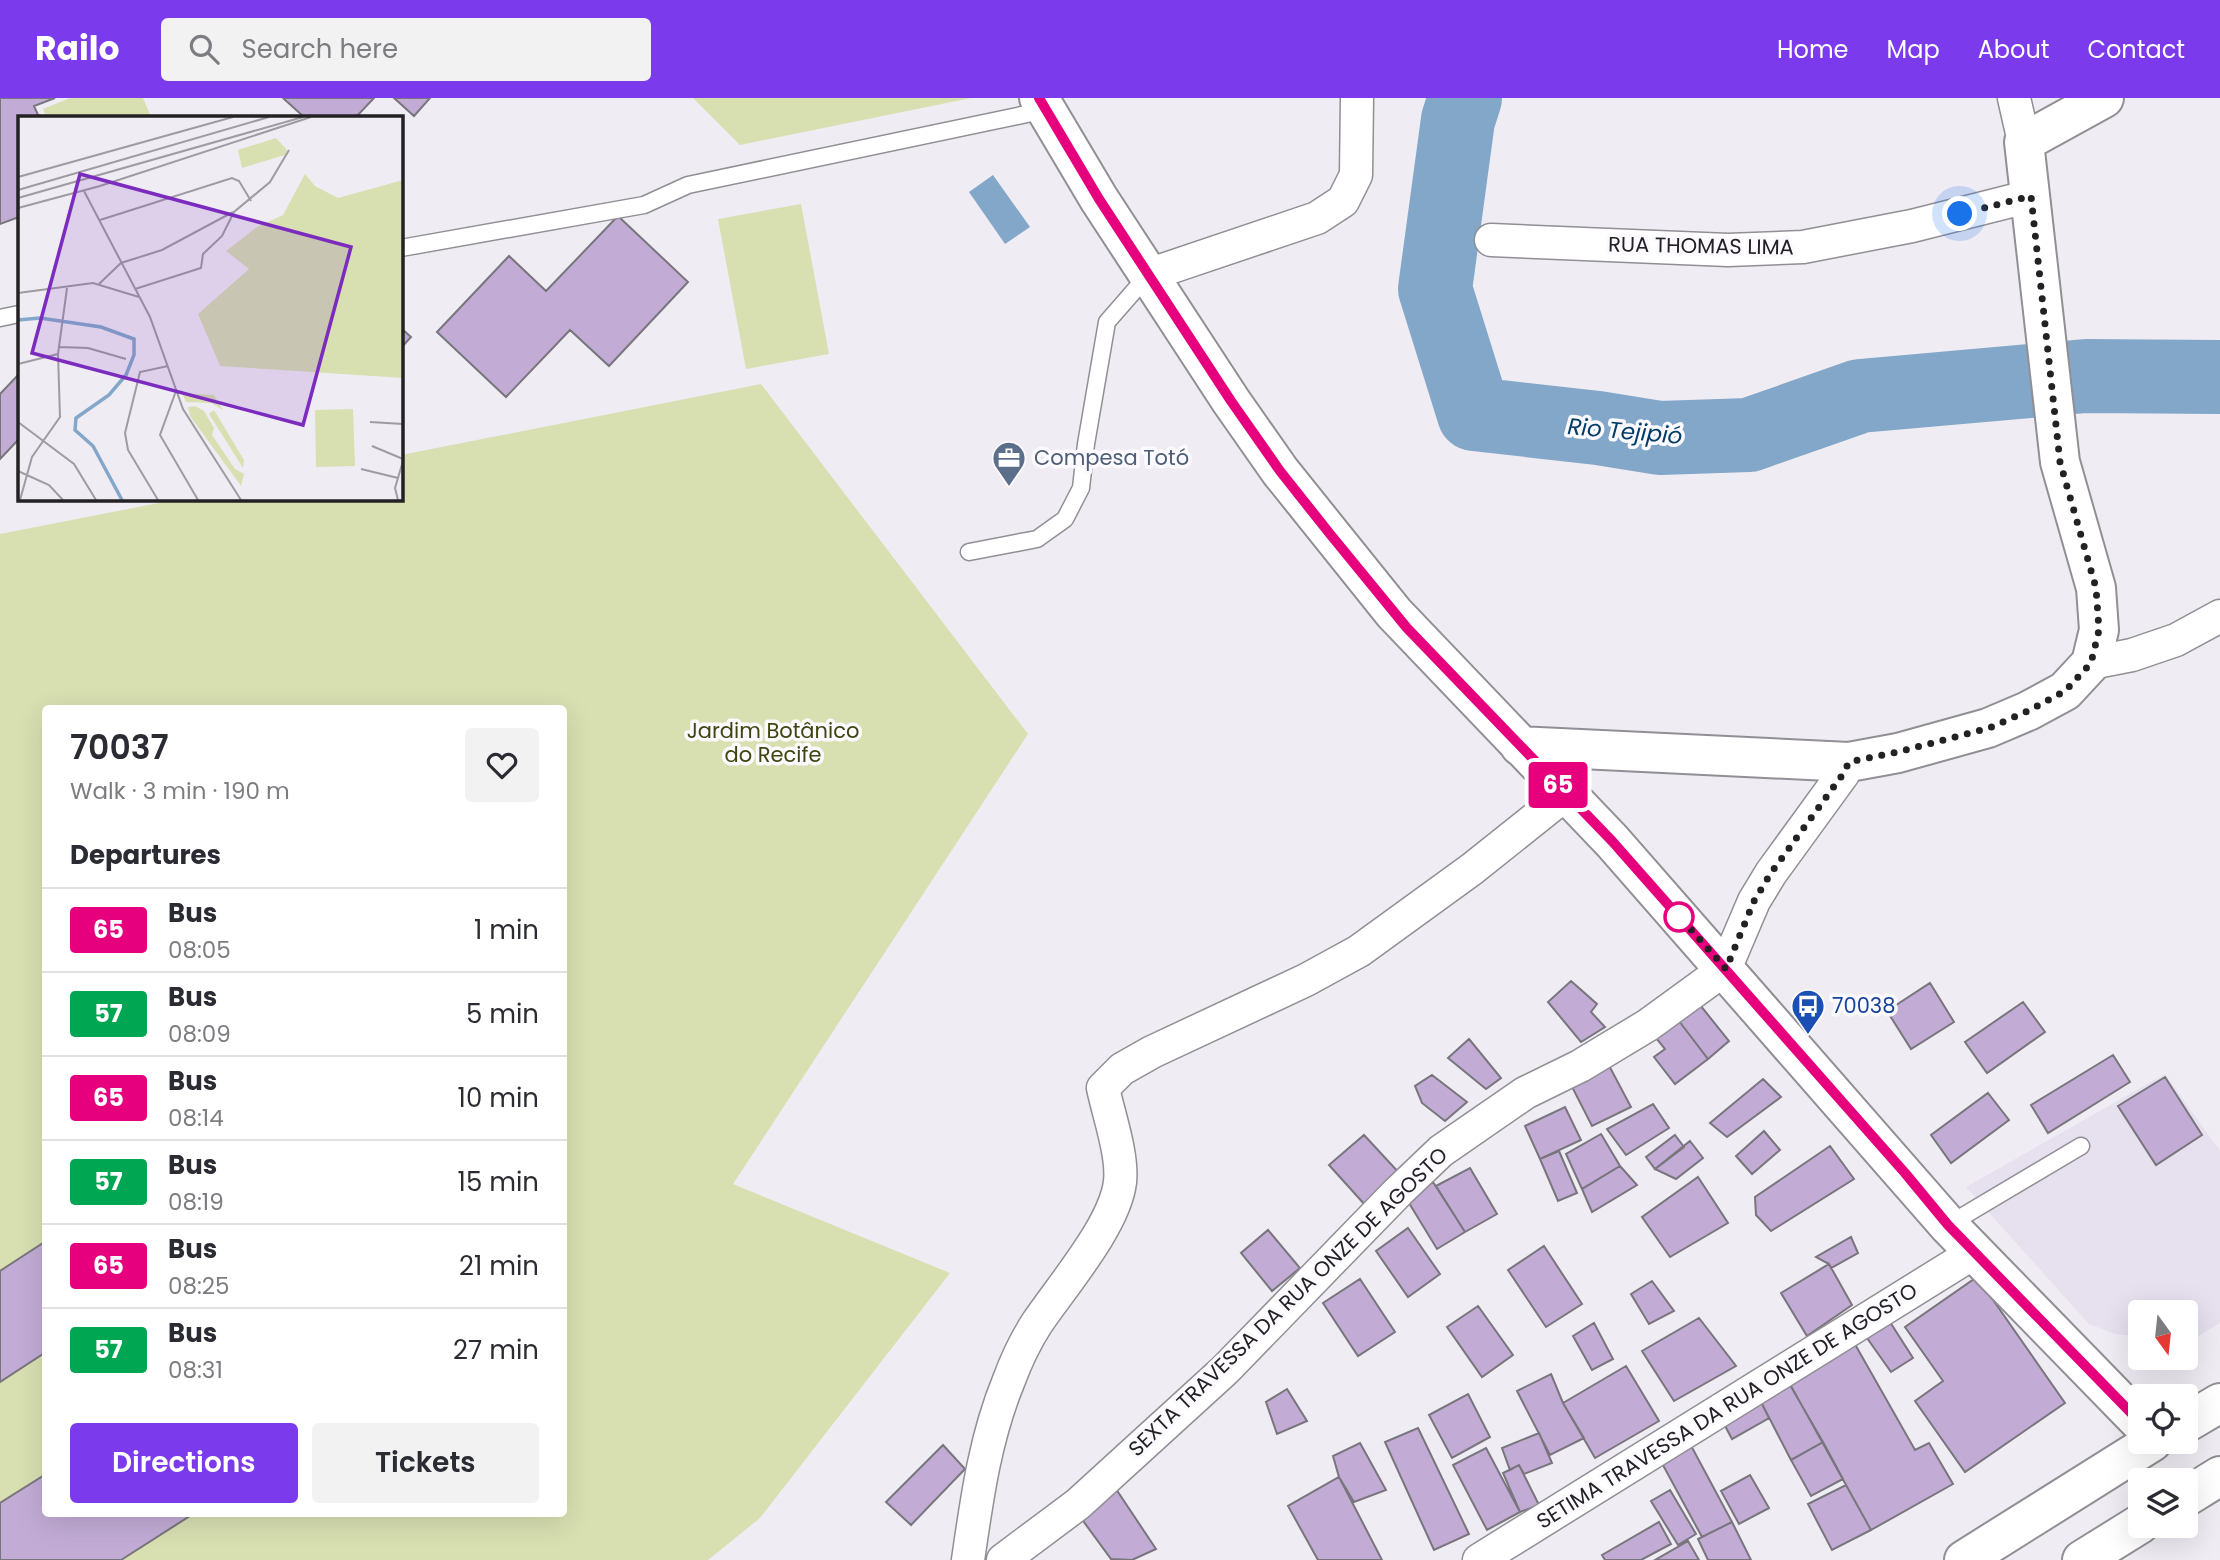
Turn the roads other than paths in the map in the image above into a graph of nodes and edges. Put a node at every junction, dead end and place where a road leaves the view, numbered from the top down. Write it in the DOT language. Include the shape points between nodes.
graph roads {
  1 [pos="1357,98"];
  2 [pos="2014,98"];
  3 [pos="2104,98"];
  4 [pos="1043,102"];
  5 [pos="2024,142"];
  6 [pos="2031,196"];
  7 [pos="1491,240"];
  8 [pos="402,248"];
  9 [pos="1148,275"];
  10 [pos="18,314"];
  11 [pos="0,318"];
  12 [pos="969,552"];
  13 [pos="2220,616"];
  14 [pos="2091,663"];
  15 [pos="1520,746"];
  16 [pos="1849,762"];
  17 [pos="1566,794"];
  18 [pos="1726,969"];
  19 [pos="2081,1146"];
  20 [pos="1948,1225"];
  21 [pos="1975,1252"];
  22 [pos="2220,1403"];
  23 [pos="2128,1410"];
  24 [pos="2198,1416"];
  25 [pos="2133,1454"];
  26 [pos="2220,1476"];
  27 [pos="2198,1490"];
  28 [pos="2128,1531"];
  29 [pos="968,1560"];
  30 [pos="1003,1560"];
  31 [pos="1479,1560"];
  32 [pos="1964,1560"];
  33 [pos="2082,1560"];
  1 -- 9 [label="street" via="1356,175 1343,201 1317,218"];
  2 -- 5 [label="street"];
  3 -- 5 [label="main road"];
  4 -- 8 [label="lane" via="688,185 644,205"];
  4 -- 9 [label="main road"];
  5 -- 6 [label="main road"];
  6 -- 7 [label="street, RUA THOMAS LIMA" via="1802,247 1728,250"];
  6 -- 14 [label="main road" via="2060,462 2096,588 2099,630"];
  9 -- 12 [label="lane" via="1107,322 1081,488 1065,519 1037,538"];
  9 -- 15 [label="main road" via="1297,492 1394,613"];
  10 -- 11 [label="lane"];
  13 -- 14 [label="street" via="2176,640"];
  14 -- 16 [label="main road" via="2065,691 1989,728"];
  15 -- 16 [label="main road"];
  15 -- 17 [label="main road"];
  16 -- 18 [label="street" via="1754,901"];
  17 -- 18 [label="main road"];
  17 -- 29 [label="street" via="1359,951 1152,1052 1122,1069 1103,1088 1119,1158 1115,1204 1035,1326 1009,1378 989,1432"];
  18 -- 20 [label="main road"];
  18 -- 30 [label="street, SEXTA TRAVESSA DA RUA ONZE DE AGOSTO" via="1648,1025 1525,1093 1441,1151 1225,1370 1078,1504"];
  19 -- 20 [label="lane"];
  20 -- 21 [label="main road"];
  21 -- 23 [label="main road"];
  21 -- 31 [label="street, SETIMA TRAVESSA DA RUA ONZE DE AGOSTO"];
  22 -- 24 [label="main road"];
  25 -- 32 [label="main road"];
  26 -- 27 [label="main road"];
  28 -- 33 [label="main road"];
}
